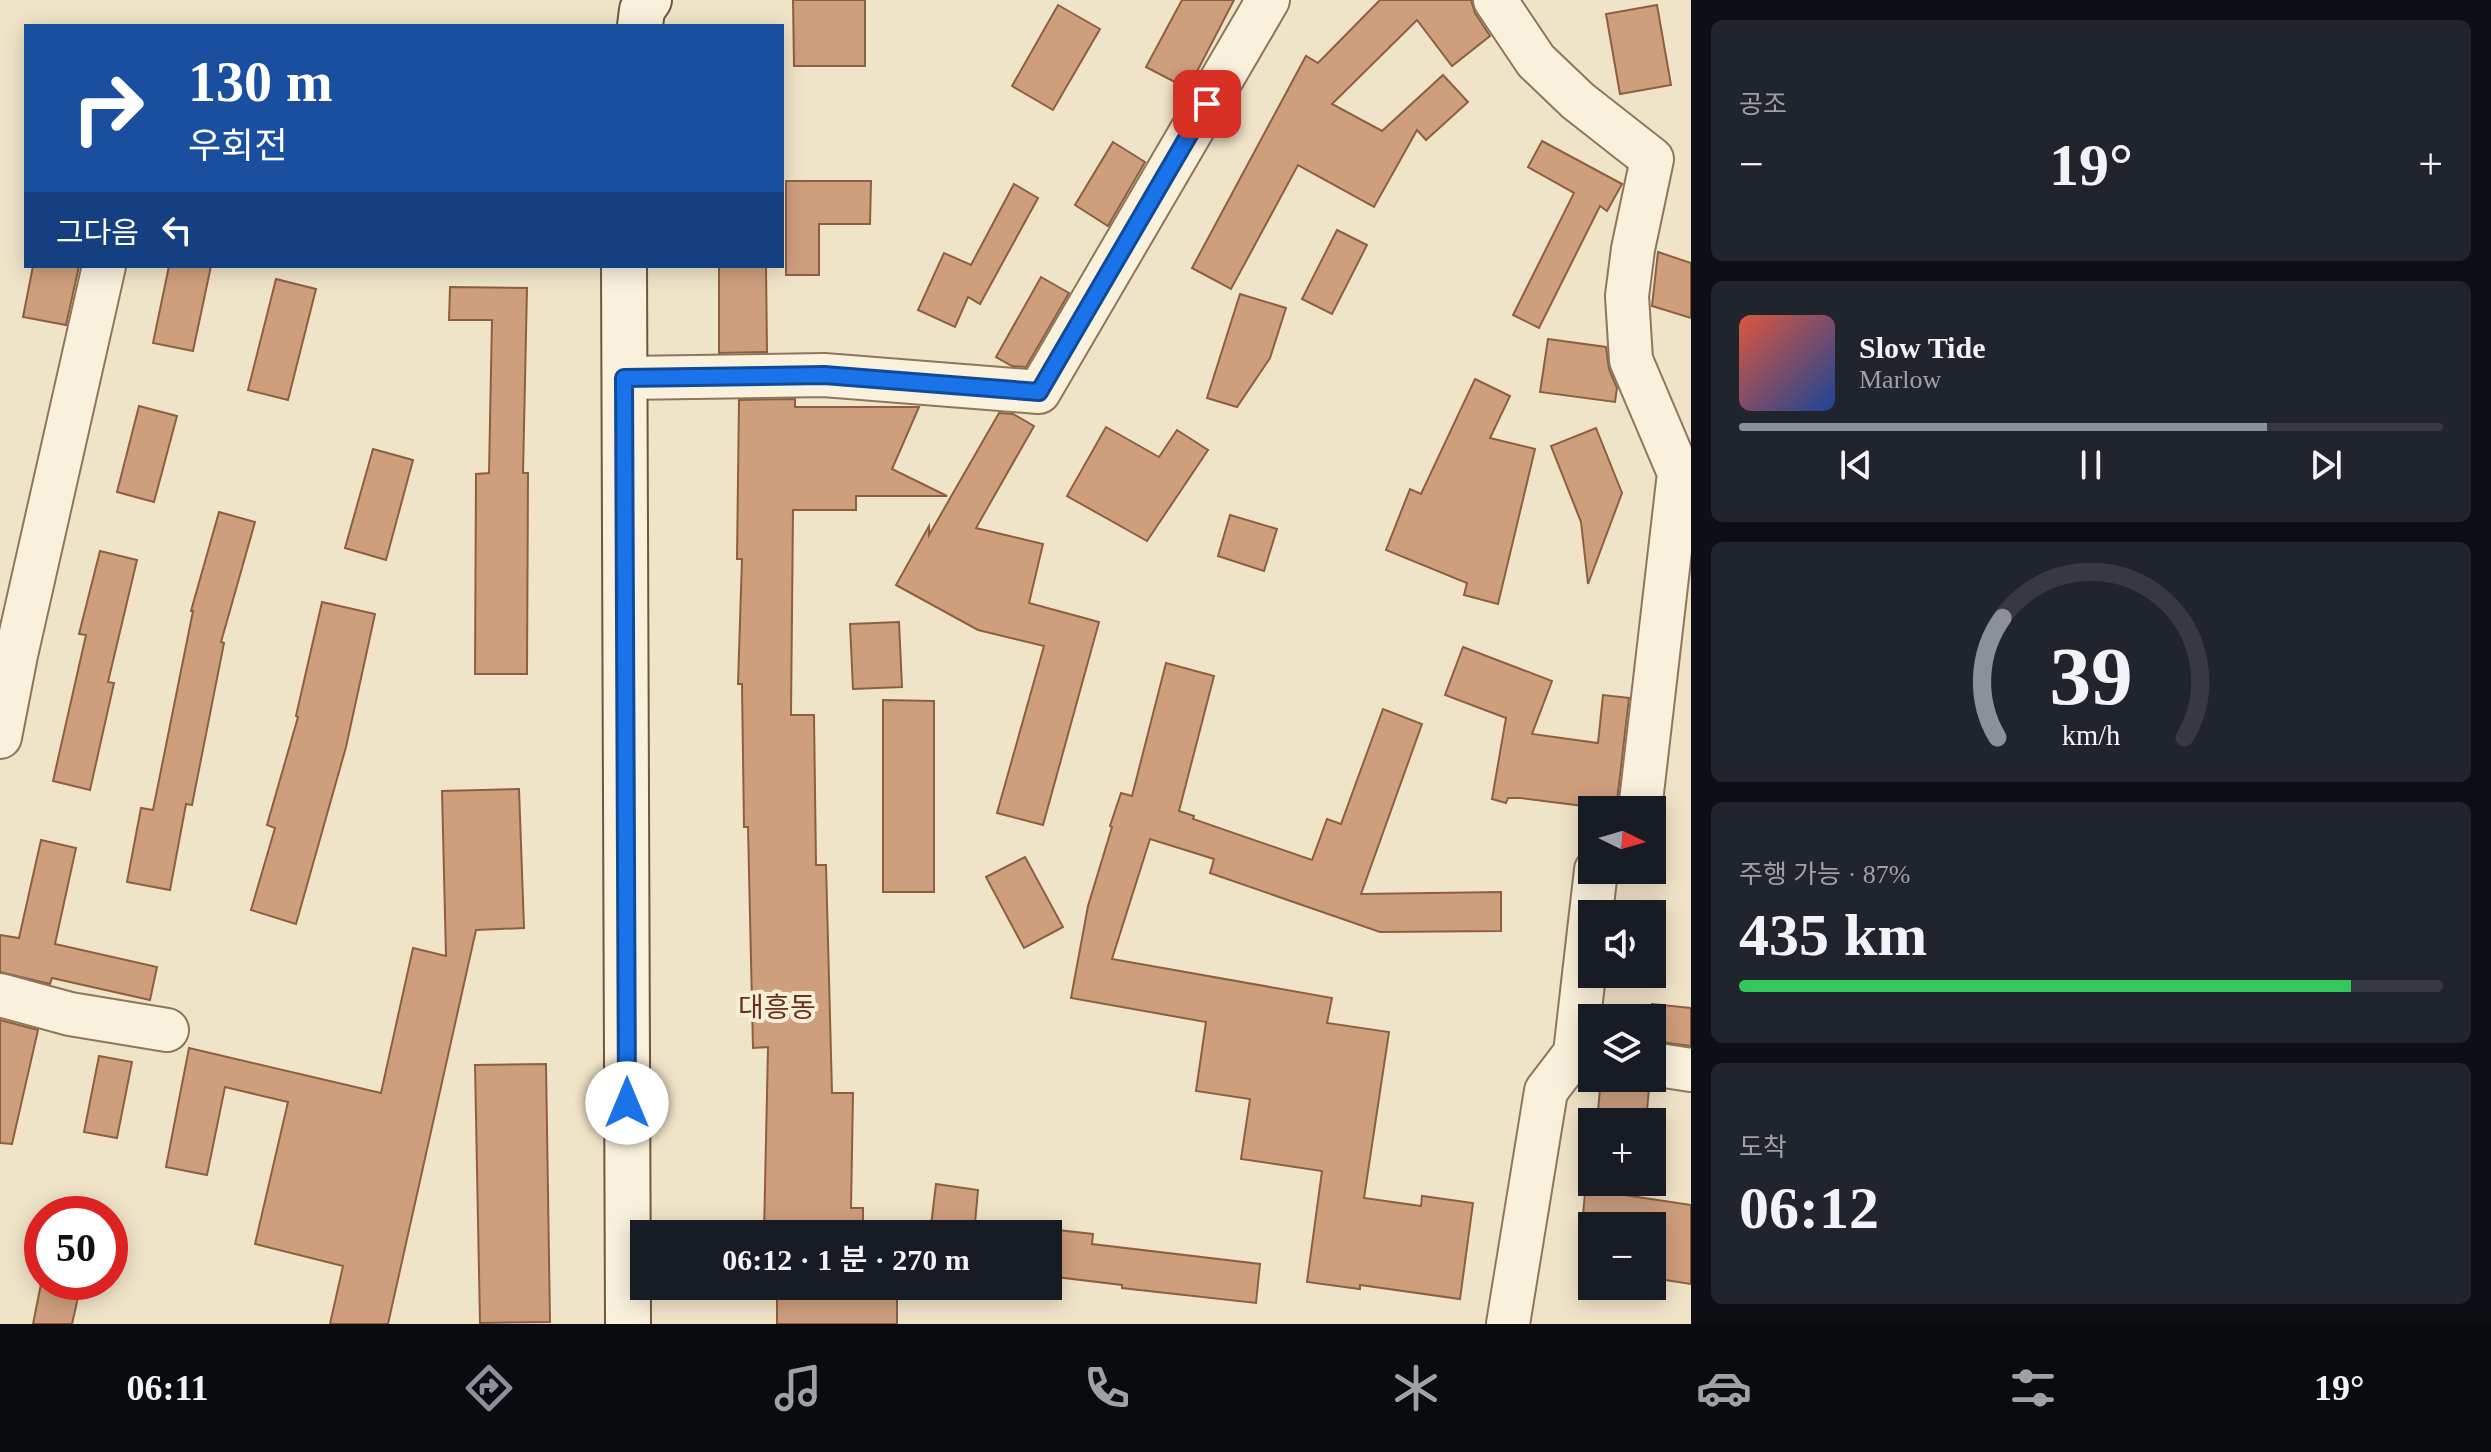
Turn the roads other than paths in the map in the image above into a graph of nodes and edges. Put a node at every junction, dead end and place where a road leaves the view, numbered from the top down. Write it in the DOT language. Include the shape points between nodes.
graph roads {
  1 [pos="649,0"];
  2 [pos="1268,0"];
  3 [pos="1495,0"];
  4 [pos="640,24"];
  5 [pos="104,268"];
  6 [pos="624,268"];
  7 [pos="624,378"];
  8 [pos="0,737"];
  9 [pos="1642,796"];
  10 [pos="1595,884"];
  11 [pos="0,995"];
  12 [pos="1587,1004"];
  13 [pos="167,1030"];
  14 [pos="1578,1060"];
  15 [pos="1666,1066"];
  16 [pos="1691,1070"];
  17 [pos="628,1324"];
  18 [pos="1508,1324"];
  1 -- 4 [label="main road"];
  2 -- 7 [label="street" via="1039,392 824,375"];
  3 -- 9 [label="street" via="1536,61 1652,159 1627,296 1631,360 1679,473"];
  5 -- 8 [label="street"];
  6 -- 7 [label="main road"];
  7 -- 17 [label="main road"];
  10 -- 12 [label="street"];
  11 -- 13 [label="street" via="70,1014"];
  14 -- 18 [label="street" via="1546,1091"];
  15 -- 16 [label="street"];
}
